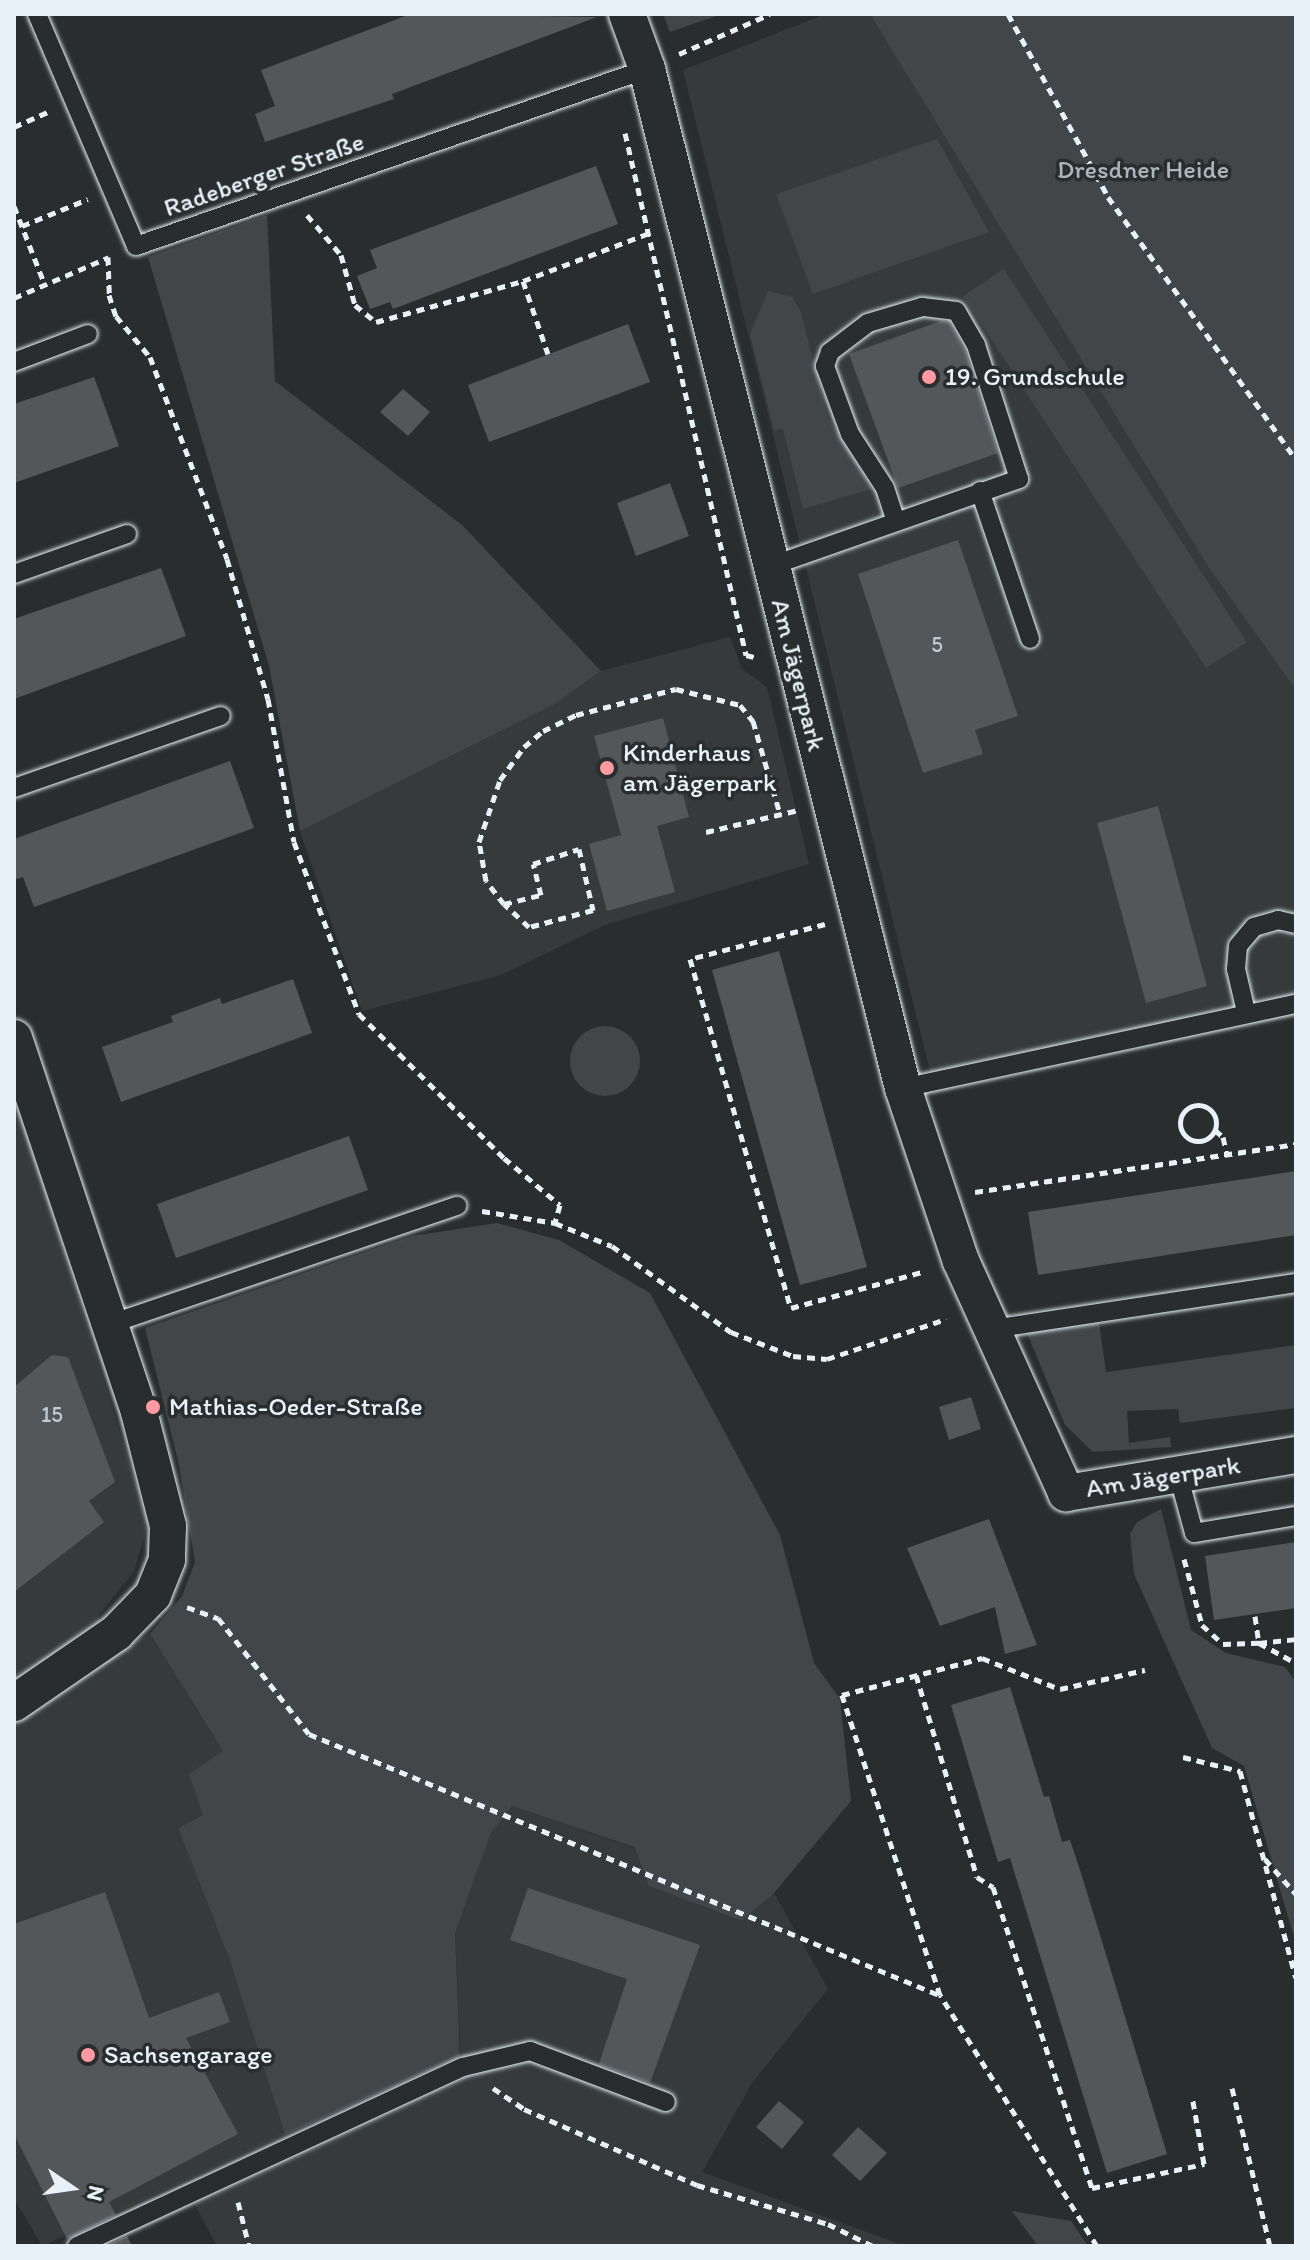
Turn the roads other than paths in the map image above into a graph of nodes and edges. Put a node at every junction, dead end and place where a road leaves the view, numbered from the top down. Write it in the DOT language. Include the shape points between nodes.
graph roads {
  1 [pos="37,14"];
  2 [pos="627,14"];
  3 [pos="647,69"];
  4 [pos="88,334"];
  5 [pos="14,362"];
  6 [pos="980,491"];
  7 [pos="896,521"];
  8 [pos="127,534"];
  9 [pos="771,566"];
  10 [pos="14,574"];
  11 [pos="1030,639"];
  12 [pos="221,716"];
  13 [pos="14,788"];
  14 [pos="1296,924"];
  15 [pos="1296,1004"];
  16 [pos="1246,1012"];
  17 [pos="14,1038"];
  18 [pos="903,1088"];
  19 [pos="457,1206"];
  20 [pos="1296,1283"];
  21 [pos="987,1317"];
  22 [pos="110,1324"];
  23 [pos="1296,1455"];
  24 [pos="1178,1474"];
  25 [pos="1296,1516"];
  26 [pos="14,1703"];
  27 [pos="666,2102"];
  28 [pos="77,2246"];
  1 -- 3 [label="lane, Radeberger Straße" via="136,246"];
  2 -- 3 [label="street, Am Jägerpark"];
  3 -- 9 [label="street, Am Jägerpark"];
  4 -- 5 [label="lane"];
  6 -- 7 [label="lane"];
  6 -- 7 [label="lane" via="1019,479 999,407 963,318 956,311 922,307 868,323 830,352 825,366 850,434 885,488"];
  6 -- 11 [label="lane"];
  7 -- 9 [label="lane"];
  8 -- 10 [label="lane"];
  9 -- 18 [label="street, Am Jägerpark"];
  12 -- 13 [label="lane"];
  14 -- 16 [label="lane" via="1278,920 1254,927 1238,946 1236,969"];
  15 -- 16 [label="lane"];
  16 -- 18 [label="lane"];
  17 -- 22 [label="street"];
  18 -- 21 [label="street, Am Jägerpark" via="961,1261"];
  19 -- 22 [label="lane"];
  20 -- 21 [label="lane"];
  21 -- 24 [label="street, Am Jägerpark" via="1066,1493"];
  22 -- 26 [label="street" via="160,1484 168,1526 167,1560 153,1595 116,1633"];
  23 -- 24 [label="street, Am Jägerpark"];
  24 -- 25 [label="lane" via="1194,1533"];
  27 -- 28 [label="lane" via="530,2051 463,2067"];
}
